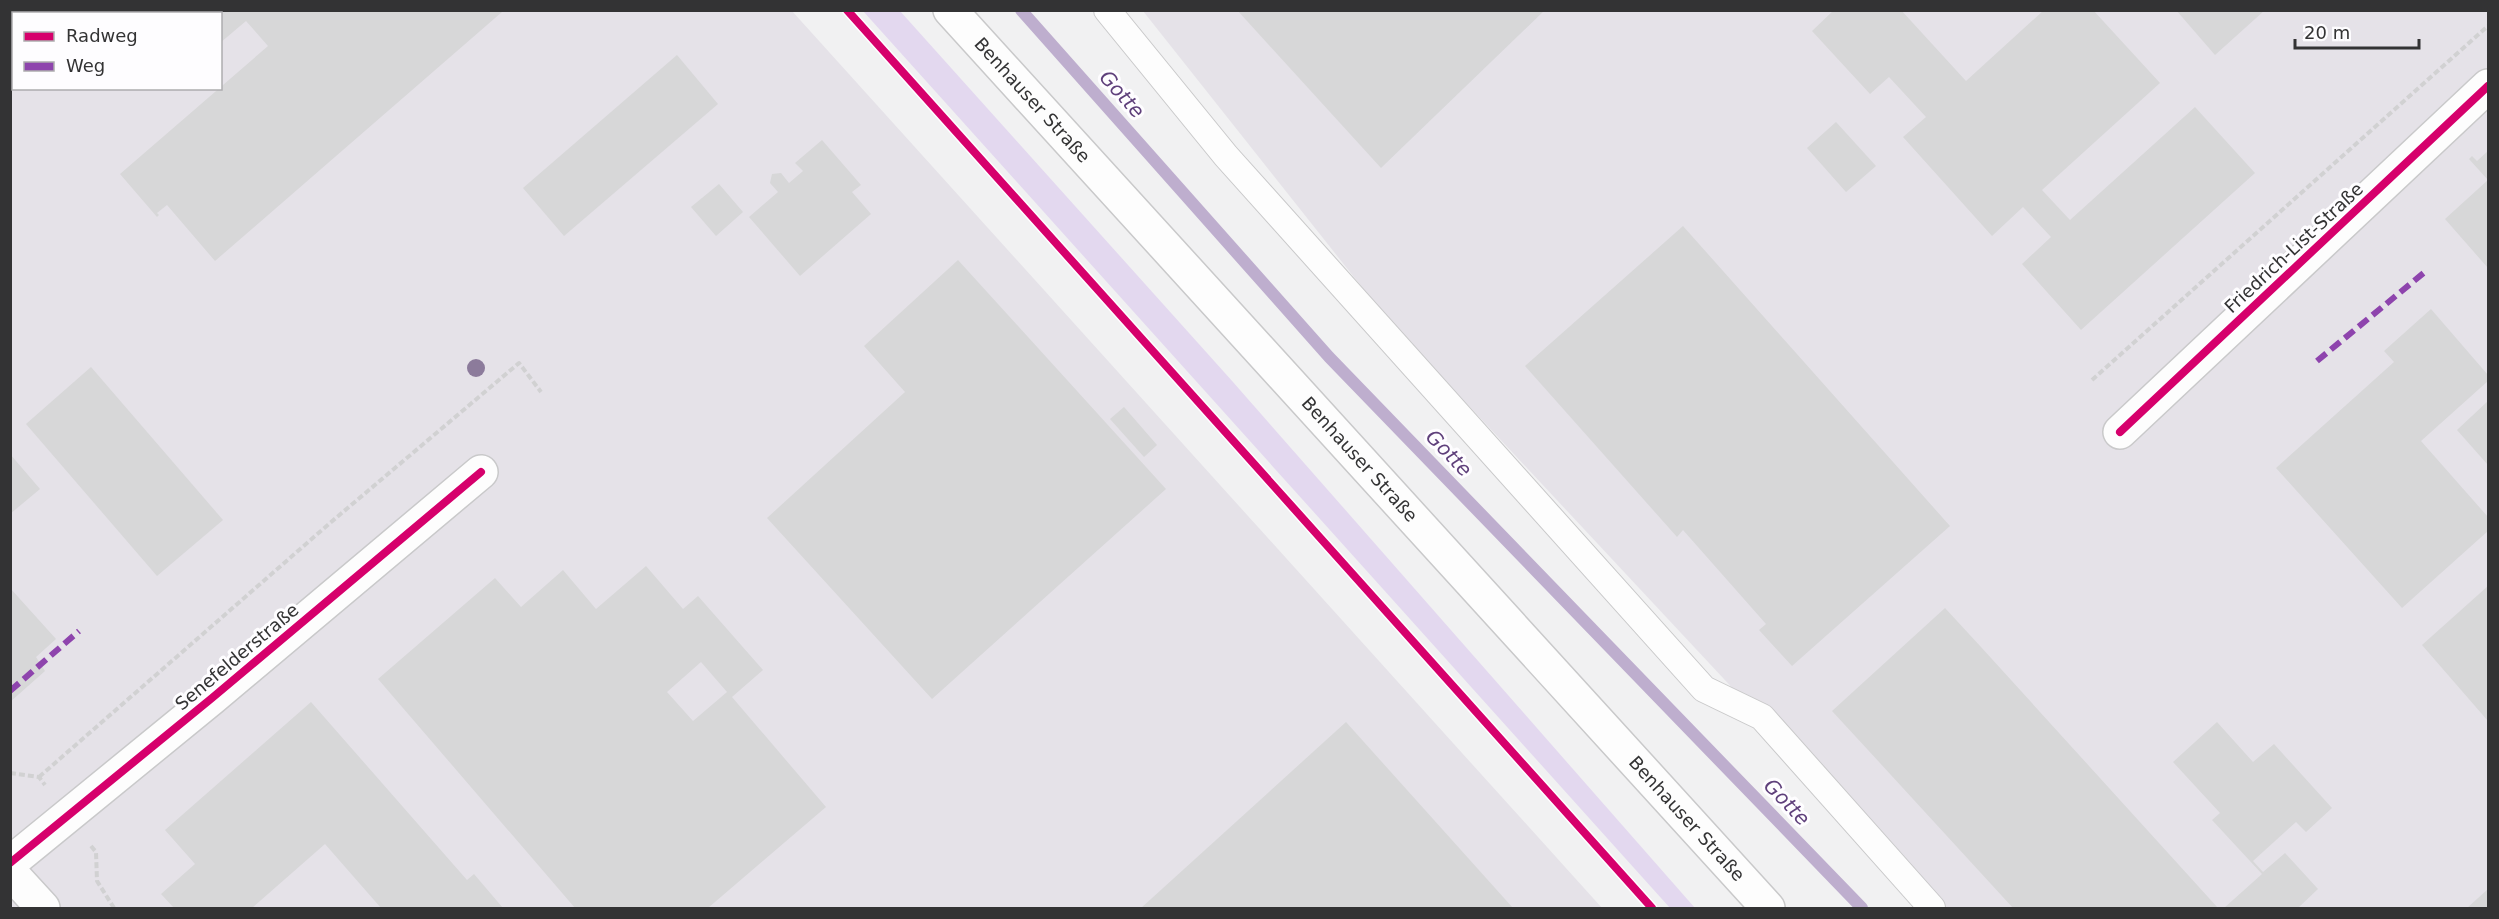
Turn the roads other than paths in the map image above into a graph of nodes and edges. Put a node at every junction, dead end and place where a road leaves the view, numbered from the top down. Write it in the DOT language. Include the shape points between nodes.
graph roads {
  1 [pos="950,10"];
  2 [pos="1107,10"];
  3 [pos="2488,86"];
  4 [pos="2120,432"];
  5 [pos="481,472"];
  6 [pos="10,863"];
  7 [pos="10,872"];
  8 [pos="43,909"];
  9 [pos="1768,909"];
  10 [pos="1932,909"];
  1 -- 9 [label="main road, Benhauser Straße"];
  2 -- 10 [label="lane" via="1226,156 1704,689 1762,717"];
  3 -- 4 [label="main road, Friedrich-List-Straße"];
  5 -- 6 [label="main road, Senefelderstraße"];
  7 -- 8 [label="main road"];
}
